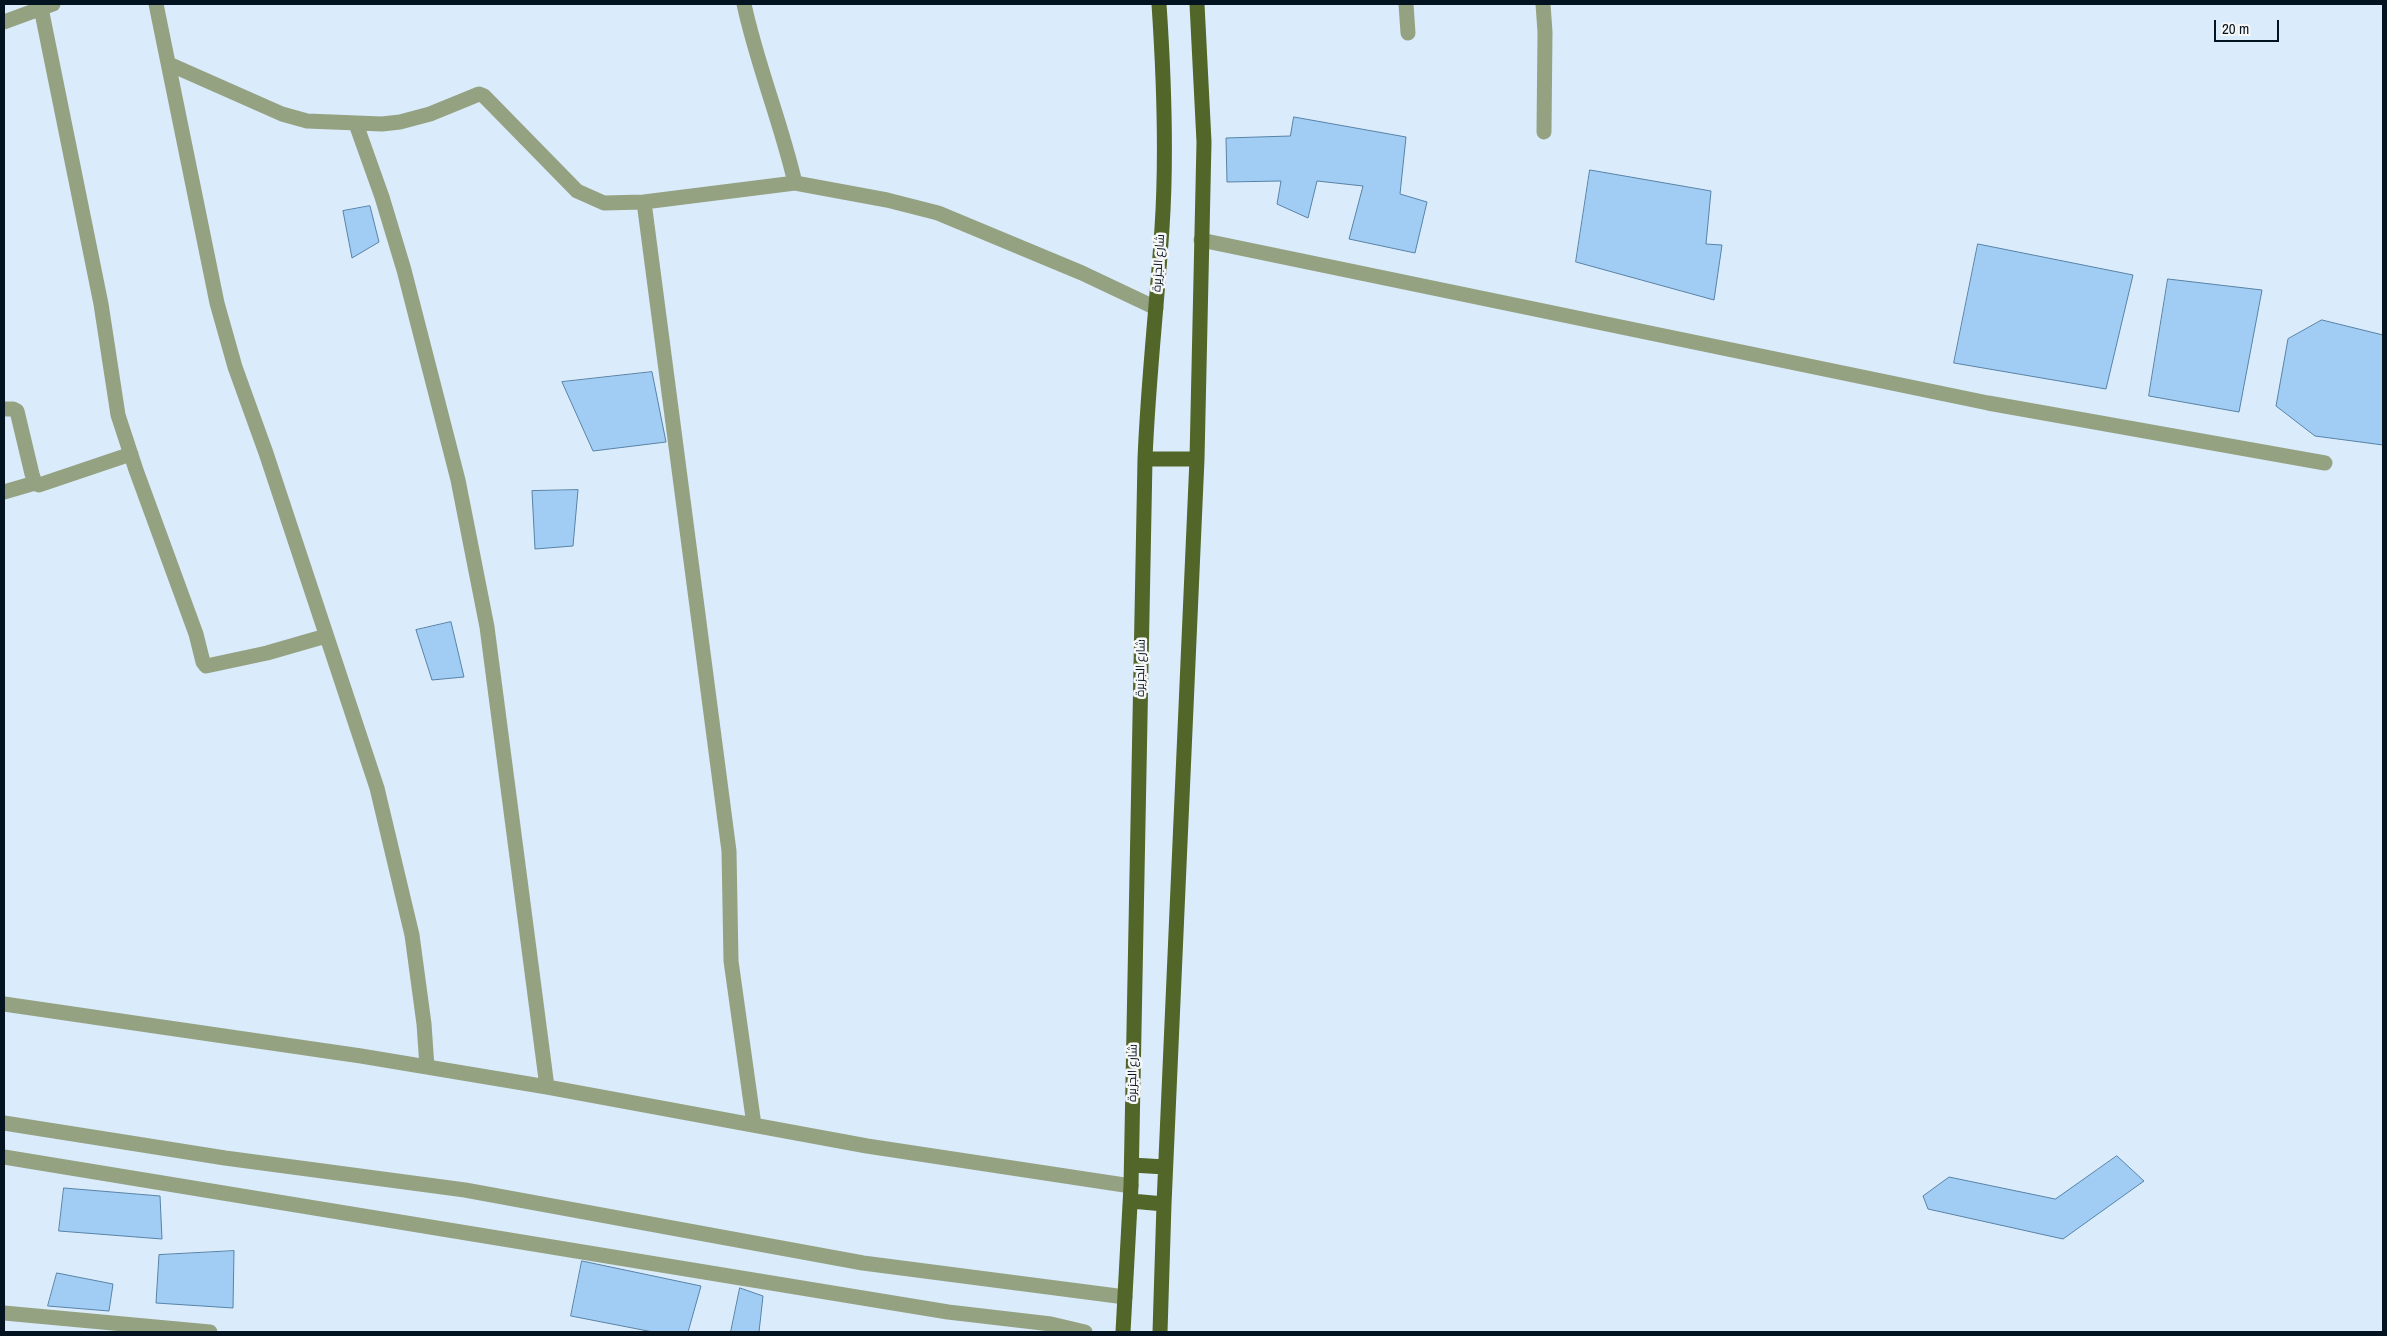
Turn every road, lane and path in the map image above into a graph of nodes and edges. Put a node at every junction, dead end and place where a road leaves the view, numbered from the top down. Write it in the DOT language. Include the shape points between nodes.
graph roads {
  1 [pos="156,4"];
  2 [pos="744,4"];
  3 [pos="1159,4"];
  4 [pos="1197,4"];
  5 [pos="1406,4"];
  6 [pos="1543,4"];
  7 [pos="47,6"];
  8 [pos="4,22"];
  9 [pos="1408,33"];
  10 [pos="169,64"];
  11 [pos="356,124"];
  12 [pos="1544,132"];
  13 [pos="796,183"];
  14 [pos="644,202"];
  15 [pos="1201,240"];
  16 [pos="1156,308"];
  17 [pos="4,409"];
  18 [pos="131,454"];
  19 [pos="1145,459"];
  20 [pos="1197,459"];
  21 [pos="2324,463"];
  22 [pos="35,483"];
  23 [pos="4,492"];
  24 [pos="326,636"];
  25 [pos="4,1004"];
  26 [pos="427,1067"];
  27 [pos="548,1087"];
  28 [pos="4,1123"];
  29 [pos="754,1125"];
  30 [pos="4,1157"];
  31 [pos="1132,1165"];
  32 [pos="1166,1167"];
  33 [pos="1131,1194"];
  34 [pos="1164,1204"];
  35 [pos="1125,1297"];
  36 [pos="4,1312"];
  37 [pos="210,1332"];
  38 [pos="1085,1332"];
  39 [pos="1123,1332"];
  40 [pos="1160,1332"];
  1 -- 10 [label="street"];
  2 -- 13 [label="street"];
  3 -- 16 [label="main road, شارع الجزيرة" via="1165,144"];
  4 -- 15 [label="main road" via="1204,142"];
  5 -- 9 [label="street"];
  6 -- 12 [label="street" via="1546,32"];
  7 -- 8 [label="street"];
  7 -- 18 [label="street" via="118,415"];
  10 -- 11 [label="street" via="282,114 307,121"];
  10 -- 24 [label="street" via="217,303 235,367"];
  11 -- 14 [label="street" via="408,120 479,94 577,191 604,203"];
  11 -- 27 [label="street" via="404,270 458,480 487,627"];
  13 -- 14 [label="street"];
  13 -- 16 [label="street" via="938,213 1082,273"];
  14 -- 29 [label="street" via="729,851 731,961"];
  15 -- 20 [label="main road"];
  15 -- 21 [label="street" via="1988,402"];
  16 -- 19 [label="main road, شارع الجزيرة" via="1148,383"];
  17 -- 22 [label="street" via="17,412"];
  18 -- 22 [label="street" via="64,478 39,485"];
  18 -- 24 [label="street" via="206,666"];
  19 -- 20 [label="main road"];
  19 -- 31 [label="main road, شارع الجزيرة"];
  20 -- 32 [label="main road"];
  22 -- 23 [label="street"];
  24 -- 26 [label="street" via="377,788 410,926"];
  25 -- 26 [label="street"];
  26 -- 27 [label="street"];
  27 -- 29 [label="street"];
  28 -- 35 [label="street" via="234,1159 465,1190 863,1263"];
  29 -- 33 [label="street"];
  30 -- 38 [label="street"];
  31 -- 32 [label="main road"];
  31 -- 33 [label="main road, شارع الجزيرة"];
  32 -- 34 [label="main road"];
  33 -- 34 [label="main road"];
  33 -- 35 [label="main road, شارع الجزيرة"];
  34 -- 40 [label="main road"];
  35 -- 39 [label="main road, شارع الجزيرة"];
  36 -- 37 [label="street"];
}
